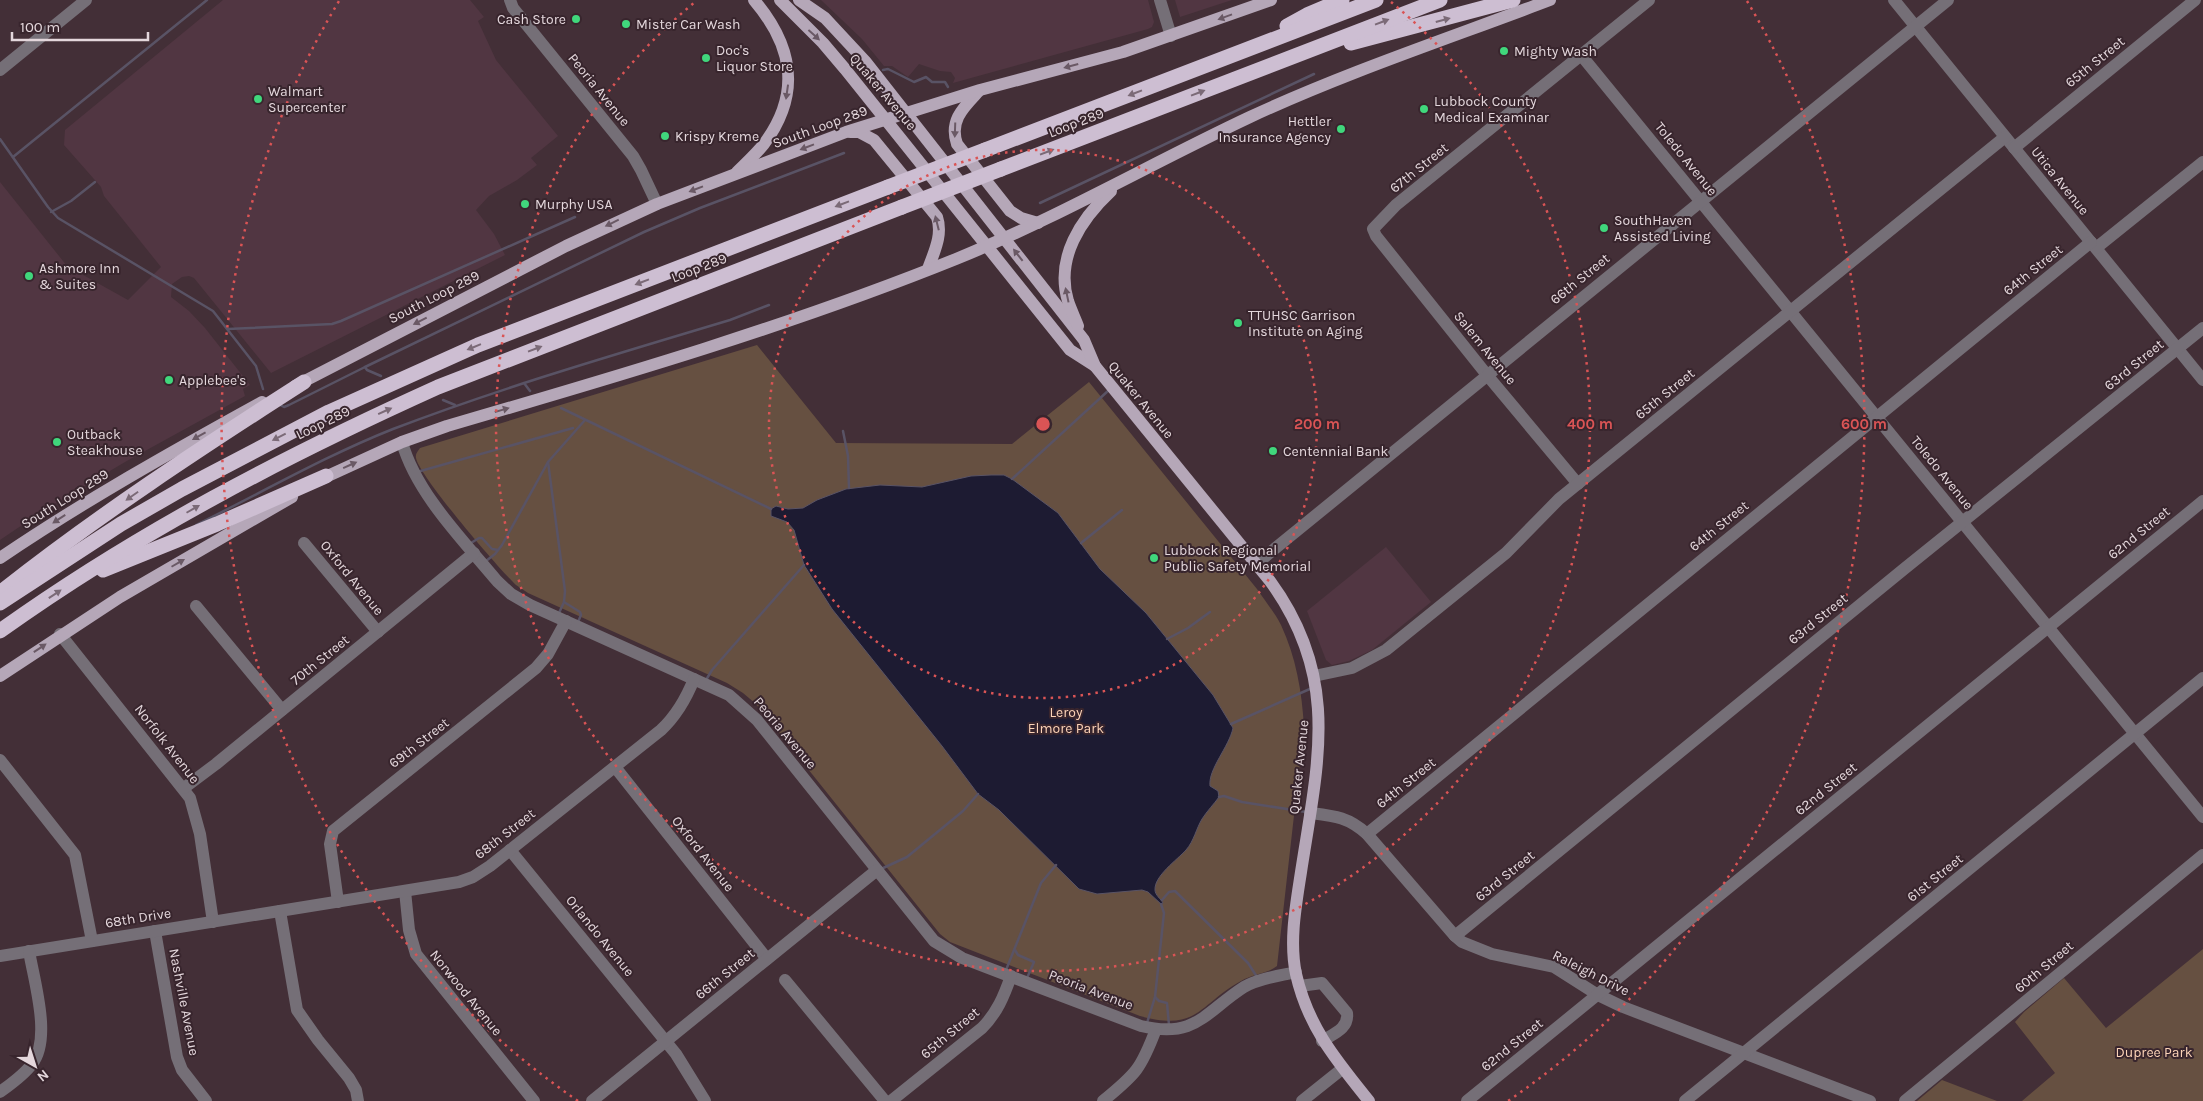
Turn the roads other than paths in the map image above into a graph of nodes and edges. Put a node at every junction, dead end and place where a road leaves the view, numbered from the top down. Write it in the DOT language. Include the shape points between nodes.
graph roads {
  1 [pos="86,0"];
  2 [pos="510,0"];
  3 [pos="754,0"];
  4 [pos="780,0"];
  5 [pos="799,0"];
  6 [pos="1160,0"];
  7 [pos="1271,0"];
  8 [pos="1342,0"];
  9 [pos="1376,0"];
  10 [pos="1440,0"];
  11 [pos="1513,0"];
  12 [pos="1550,0"];
  13 [pos="1649,0"];
  14 [pos="1894,0"];
  15 [pos="1948,0"];
  16 [pos="2195,0"];
  17 [pos="1915,26"];
  18 [pos="1171,36"];
  19 [pos="1244,51"];
  20 [pos="1582,54"];
  21 [pos="1294,57"];
  22 [pos="0,70"];
  23 [pos="980,90"];
  24 [pos="906,113"];
  25 [pos="886,120"];
  26 [pos="846,132"];
  27 [pos="2005,137"];
  28 [pos="2014,148"];
  29 [pos="2203,162"];
  30 [pos="735,174"];
  31 [pos="1121,181"];
  32 [pos="1701,200"];
  33 [pos="656,204"];
  34 [pos="1038,222"];
  35 [pos="1373,229"];
  36 [pos="1004,237"];
  37 [pos="986,245"];
  38 [pos="2093,245"];
  39 [pos="928,269"];
  40 [pos="1791,311"];
  41 [pos="2203,328"];
  42 [pos="1084,340"];
  43 [pos="2177,349"];
  44 [pos="1095,366"];
  45 [pos="1487,375"];
  46 [pos="2203,380"];
  47 [pos="304,382"];
  48 [pos="1877,417"];
  49 [pos="402,442"];
  50 [pos="326,476"];
  51 [pos="1578,484"];
  52 [pos="2203,500"];
  53 [pos="1962,521"];
  54 [pos="304,543"];
  55 [pos="474,553"];
  56 [pos="0,558"];
  57 [pos="1256,564"];
  58 [pos="76,579"];
  59 [pos="0,593"];
  60 [pos="0,603"];
  61 [pos="196,606"];
  62 [pos="566,621"];
  63 [pos="2048,627"];
  64 [pos="0,631"];
  65 [pos="378,632"];
  66 [pos="60,634"];
  67 [pos="0,676"];
  68 [pos="1314,676"];
  69 [pos="2203,678"];
  70 [pos="694,679"];
  71 [pos="282,710"];
  72 [pos="2135,734"];
  73 [pos="0,760"];
  74 [pos="615,767"];
  75 [pos="184,788"];
  76 [pos="1310,813"];
  77 [pos="2203,817"];
  78 [pos="1367,834"];
  79 [pos="510,850"];
  80 [pos="2203,855"];
  81 [pos="877,870"];
  82 [pos="405,891"];
  83 [pos="338,902"];
  84 [pos="280,911"];
  85 [pos="213,922"];
  86 [pos="155,931"];
  87 [pos="1455,936"];
  88 [pos="92,941"];
  89 [pos="29,951"];
  90 [pos="0,956"];
  91 [pos="768,959"];
  92 [pos="1296,972"];
  93 [pos="1011,976"];
  94 [pos="785,980"];
  95 [pos="1300,986"];
  96 [pos="1598,996"];
  97 [pos="1156,1029"];
  98 [pos="666,1041"];
  99 [pos="1322,1041"];
  100 [pos="1745,1052"];
  101 [pos="1342,1068"];
  102 [pos="0,1092"];
  103 [pos="199,1098"];
  104 [pos="358,1101"];
  105 [pos="534,1101"];
  106 [pos="592,1101"];
  107 [pos="705,1101"];
  108 [pos="885,1101"];
  109 [pos="891,1101"];
  110 [pos="1103,1101"];
  111 [pos="1302,1101"];
  112 [pos="1369,1101"];
  113 [pos="1468,1101"];
  114 [pos="1685,1101"];
  115 [pos="1870,1101"];
  116 [pos="1904,1101"];
  1 -- 22 [label="street"];
  2 -- 33 [label="street, Peoria Avenue" via="513,8 633,156"];
  3 -- 30 [label="main road, one-way" via="782,42 789,77 778,121 763,144"];
  4 -- 25 [label="main road, Quaker Avenue, one-way" via="824,43"];
  5 -- 24 [label="main road, Quaker Avenue" via="841,33"];
  6 -- 18 [label="street"];
  7 -- 18 [label="main road, South Loop 289, one-way"];
  8 -- 19 [label="highway" via="1307,15"];
  9 -- 19 [label="highway, Loop 289"];
  21 -- 10 [label="highway, Loop 289, one-way"];
  21 -- 11 [label="highway, one-way"];
  12 -- 31 [label="main road" via="1306,92"];
  13 -- 20 [label="street, 67th Street"];
  14 -- 17 [label="street, Utica Avenue"];
  15 -- 17 [label="street, 66th Street"];
  16 -- 28 [label="street, 65th Street"];
  17 -- 27 [label="street, Utica Avenue"];
  17 -- 32 [label="street, 66th Street"];
  18 -- 23 [label="main road, South Loop 289, one-way"];
  19 -- 60 [label="highway, Loop 289, one-way, bridge" via="478,346 329,412 229,462 121,524"];
  20 -- 32 [label="street, Toledo Avenue"];
  20 -- 35 [label="street, 67th Street" via="1396,205"];
  58 -- 21 [label="highway, Loop 289, one-way, bridge" via="249,478 422,394"];
  23 -- 24 [label="main road, South Loop 289"];
  23 -- 34 [label="main road, one-way" via="959,112 954,125 957,144 1010,211"];
  24 -- 25 [label="main road, South Loop 289"];
  24 -- 36 [label="main road, Quaker Avenue"];
  25 -- 26 [label="main road, South Loop 289"];
  25 -- 37 [label="main road, Quaker Avenue"];
  26 -- 30 [label="main road, South Loop 289, one-way"];
  39 -- 26 [label="main road, one-way" via="940,237 937,217 874,140 859,132"];
  27 -- 28 [label="street, Utica Avenue"];
  27 -- 40 [label="street, 65th Street"];
  28 -- 38 [label="street, Utica Avenue"];
  29 -- 38 [label="street, 64th Street"];
  30 -- 33 [label="main road, South Loop 289, one-way"];
  31 -- 34 [label="main road"];
  42 -- 31 [label="main road, one-way" via="1068,300 1065,283 1067,260 1076,232"];
  32 -- 40 [label="street, Toledo Avenue"];
  32 -- 45 [label="street, 66th Street"];
  33 -- 47 [label="main road, South Loop 289, one-way" via="566,246"];
  34 -- 36 [label="main road"];
  35 -- 45 [label="street, Salem Avenue"];
  36 -- 37 [label="main road"];
  42 -- 36 [label="main road, Quaker Avenue, one-way"];
  37 -- 39 [label="main road"];
  37 -- 44 [label="main road, Quaker Avenue" via="1070,350"];
  38 -- 43 [label="street, Utica Avenue"];
  38 -- 48 [label="street, 64th Street"];
  49 -- 39 [label="main road, one-way" via="733,341"];
  40 -- 48 [label="street, Toledo Avenue"];
  40 -- 51 [label="street, 65th Street"];
  41 -- 43 [label="street, 63rd Street"];
  42 -- 44 [label="main road, Quaker Avenue"];
  43 -- 46 [label="street, Utica Avenue"];
  43 -- 53 [label="street, 63rd Street"];
  44 -- 57 [label="main road, Quaker Avenue"];
  45 -- 51 [label="street, Salem Avenue"];
  45 -- 57 [label="street, 66th Street"];
  47 -- 56 [label="main road, South Loop 289, one-way" via="190,441"];
  47 -- 59 [label="highway, one-way" via="190,456"];
  48 -- 53 [label="street, Toledo Avenue"];
  48 -- 78 [label="street, 64th Street"];
  50 -- 49 [label="main road, one-way"];
  49 -- 55 [label="street, Peoria Avenue" via="408,463 424,491"];
  50 -- 58 [label="highway" via="168,544"];
  66 -- 50 [label="main road, one-way"];
  51 -- 68 [label="street, 65th Street" via="1506,553 1386,650 1352,668"];
  52 -- 63 [label="street, 62nd Street"];
  53 -- 63 [label="street, Toledo Avenue"];
  53 -- 87 [label="street, 63rd Street"];
  54 -- 65 [label="street, Oxford Avenue"];
  55 -- 62 [label="street, Peoria Avenue" via="511,594"];
  55 -- 65 [label="street, 70th Street"];
  57 -- 68 [label="main road, Quaker Avenue" via="1292,615"];
  64 -- 58 [label="highway, Loop 289, one-way"];
  61 -- 71 [label="street"];
  62 -- 70 [label="street, Peoria Avenue"];
  62 -- 83 [label="street, 69th Street" via="548,654 536,668 333,831 330,844"];
  63 -- 72 [label="street, Toledo Avenue"];
  63 -- 96 [label="street, 62nd Street"];
  65 -- 71 [label="street, 70th Street"];
  67 -- 66 [label="main road, one-way"];
  66 -- 75 [label="street, Norfolk Avenue"];
  68 -- 76 [label="main road, Quaker Avenue" via="1320,712"];
  69 -- 72 [label="street, 61st Street"];
  70 -- 74 [label="street, 68th Street" via="685,701 672,719"];
  70 -- 81 [label="street, Peoria Avenue" via="729,694 748,710"];
  71 -- 75 [label="street, 70th Street"];
  72 -- 77 [label="street, Toledo Avenue"];
  72 -- 100 [label="street, 61st Street"];
  73 -- 88 [label="street" via="74,855"];
  74 -- 79 [label="street, 68th Street"];
  74 -- 91 [label="street, Oxford Avenue"];
  75 -- 85 [label="street, Norfolk Avenue" via="196,812"];
  76 -- 78 [label="street, Raleigh Drive" via="1338,816 1353,822"];
  76 -- 92 [label="main road, Quaker Avenue" via="1294,931"];
  78 -- 87 [label="street, Raleigh Drive"];
  79 -- 82 [label="street, 68th Street" via="473,877"];
  79 -- 98 [label="street, Orlando Avenue"];
  80 -- 116 [label="street, 60th Street"];
  81 -- 91 [label="street, 66th Street"];
  81 -- 93 [label="street, Peoria Avenue" via="941,947"];
  82 -- 83 [label="street, 68th Street"];
  82 -- 105 [label="street, Norwood Avenue" via="412,944 422,964"];
  83 -- 84 [label="street, 68th Street"];
  84 -- 85 [label="street, 68th Drive"];
  84 -- 104 [label="street" via="297,1010 349,1078"];
  85 -- 86 [label="street, 68th Drive"];
  86 -- 88 [label="street, 68th Drive"];
  86 -- 103 [label="street, Nashville Avenue" via="177,1057"];
  87 -- 96 [label="street, Raleigh Drive" via="1492,954 1554,967"];
  88 -- 89 [label="street, 68th Drive"];
  89 -- 90 [label="street, 68th Drive"];
  89 -- 102 [label="street" via="41,1025 39,1053 27,1070"];
  91 -- 98 [label="street, 66th Street"];
  92 -- 95 [label="main road, Quaker Avenue"];
  92 -- 97 [label="street" via="1257,981 1198,1022 1185,1027"];
  93 -- 97 [label="street, Peoria Avenue"];
  93 -- 109 [label="street, 65th Street" via="1005,995 982,1028"];
  94 -- 108 [label="street"];
  95 -- 99 [label="main road, Quaker Avenue"];
  95 -- 99 [label="street" via="1322,983 1347,1013 1344,1027"];
  96 -- 100 [label="street, Raleigh Drive"];
  96 -- 113 [label="street, 62nd Street"];
  97 -- 110 [label="street" via="1139,1069"];
  98 -- 106 [label="street, 66th Street"];
  98 -- 107 [label="street, Orlando Avenue"];
  99 -- 101 [label="main road, Quaker Avenue"];
  100 -- 114 [label="street, 61st Street"];
  100 -- 115 [label="street, Raleigh Drive"];
  101 -- 111 [label="street"];
  101 -- 112 [label="main road, Quaker Avenue"];
}
